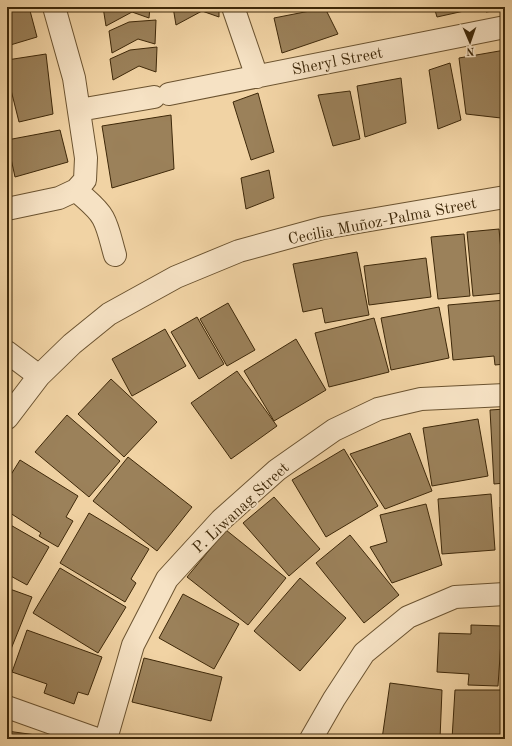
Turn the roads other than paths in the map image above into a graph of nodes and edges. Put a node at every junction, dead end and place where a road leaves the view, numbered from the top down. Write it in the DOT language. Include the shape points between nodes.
graph roads {
  1 [pos="54,7"];
  2 [pos="234,7"];
  3 [pos="505,27"];
  4 [pos="257,77"];
  5 [pos="79,110"];
  6 [pos="76,190"];
  7 [pos="505,197"];
  8 [pos="7,209"];
  9 [pos="115,254"];
  10 [pos="7,352"];
  11 [pos="39,376"];
  12 [pos="505,396"];
  13 [pos="7,418"];
  14 [pos="505,594"];
  15 [pos="7,707"];
  16 [pos="97,739"];
  17 [pos="106,739"];
  18 [pos="311,739"];
  1 -- 5 [label="street" via="74,78"];
  2 -- 4 [label="street"];
  3 -- 4 [label="street, Sheryl Street"];
  4 -- 5 [label="street, Sheryl Street"];
  5 -- 6 [label="street" via="86,158 84,180"];
  6 -- 8 [label="street" via="59,198"];
  6 -- 9 [label="street" via="102,217"];
  7 -- 11 [label="street, Cecilia Muñoz-Palma Street" via="323,228 239,251 176,277 109,314 72,344"];
  10 -- 11 [label="street"];
  11 -- 13 [label="street, Cecilia Muñoz-Palma Street"];
  12 -- 17 [label="street, P. Liwanag Street" via="421,399 378,409 334,430 277,470 221,520 167,579 133,645"];
  14 -- 18 [label="street" via="455,597 408,617 364,653"];
  15 -- 16 [label="street"];
}
